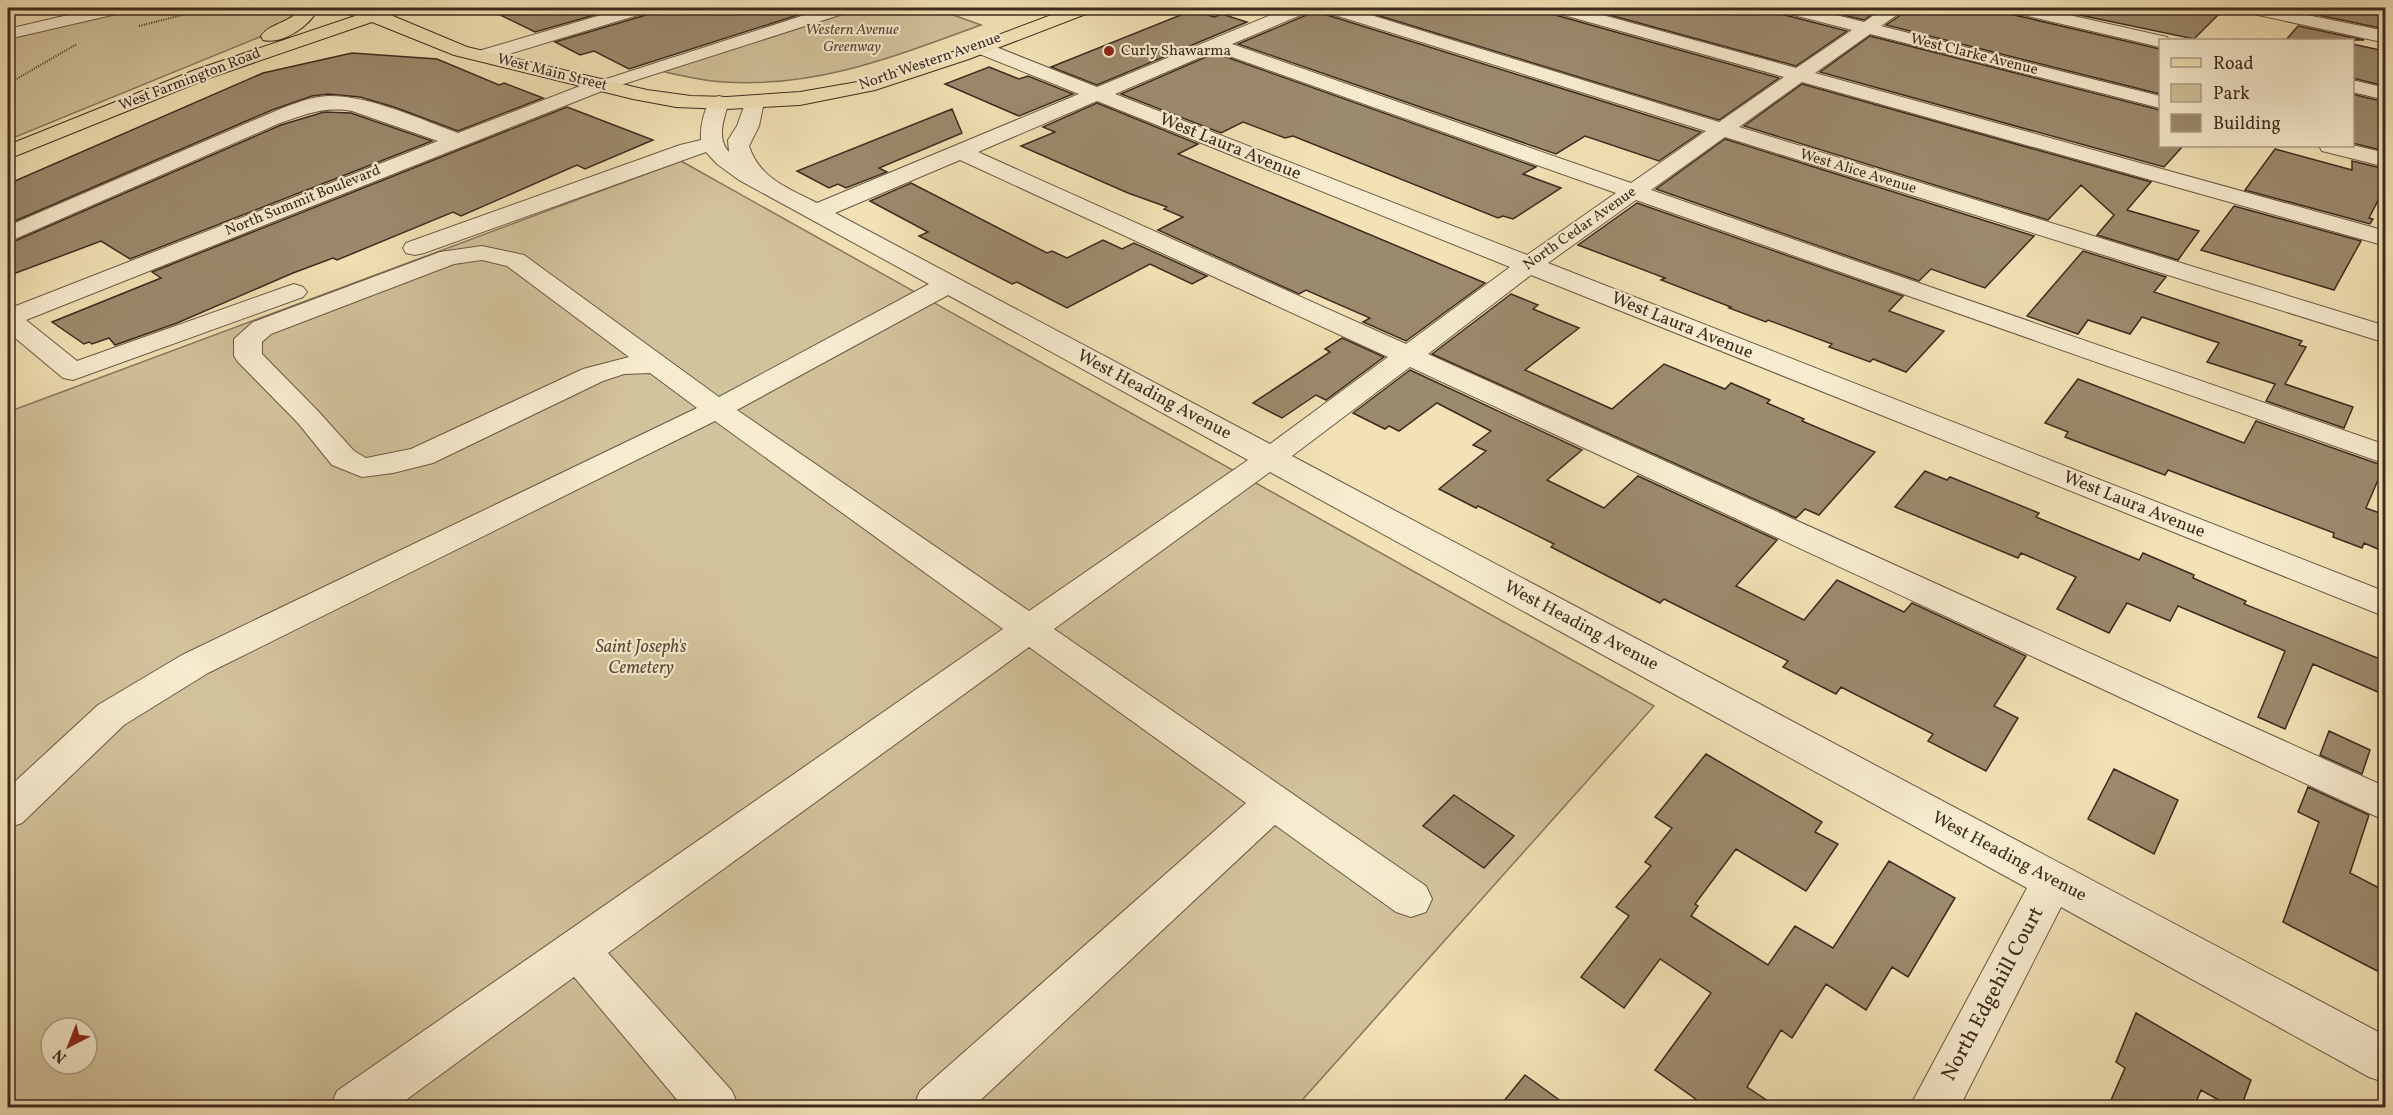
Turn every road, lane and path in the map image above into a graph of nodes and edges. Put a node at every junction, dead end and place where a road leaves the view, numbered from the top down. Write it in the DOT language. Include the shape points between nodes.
graph roads {
  1 [pos="119,8"];
  2 [pos="210,8"];
  3 [pos="310,8"];
  4 [pos="350,8"];
  5 [pos="605,8"];
  6 [pos="642,8"];
  7 [pos="843,8"];
  8 [pos="1083,8"];
  9 [pos="1302,8"];
  10 [pos="1331,8"];
  11 [pos="1559,8"];
  12 [pos="1788,8"];
  13 [pos="1895,8"];
  14 [pos="2017,8"];
  15 [pos="2249,8"];
  16 [pos="380,10"];
  17 [pos="134,27"];
  18 [pos="1867,28"];
  19 [pos="8,34"];
  20 [pos="2385,37"];
  21 [pos="361,39"];
  22 [pos="384,39"];
  23 [pos="2159,41"];
  24 [pos="82,42"];
  25 [pos="434,43"];
  26 [pos="1213,44"];
  27 [pos="979,47"];
  28 [pos="461,51"];
  29 [pos="482,56"];
  30 [pos="1800,75"];
  31 [pos="181,82"];
  32 [pos="594,83"];
  33 [pos="8,84"];
  34 [pos="2354,86"];
  35 [pos="1097,94"];
  36 [pos="2385,94"];
  37 [pos="736,102"];
  38 [pos="2159,102"];
  39 [pos="1721,130"];
  40 [pos="447,137"];
  41 [pos="713,144"];
  42 [pos="2334,147"];
  43 [pos="959,151"];
  44 [pos="8,153"];
  45 [pos="2385,160"];
  46 [pos="777,191"];
  47 [pos="1635,191"];
  48 [pos="816,212"];
  49 [pos="8,235"];
  50 [pos="2385,239"];
  51 [pos="1529,265"];
  52 [pos="949,284"];
  53 [pos="8,300"];
  54 [pos="8,318"];
  55 [pos="2385,335"];
  56 [pos="1407,356"];
  57 [pos="655,364"];
  58 [pos="717,409"];
  59 [pos="2385,454"];
  60 [pos="1270,458"];
  61 [pos="2385,604"];
  62 [pos="1030,628"];
  63 [pos="1274,802"];
  64 [pos="2385,805"];
  65 [pos="8,812"];
  66 [pos="2052,881"];
  67 [pos="1411,899"];
  68 [pos="577,950"];
  69 [pos="2385,1061"];
  70 [pos="354,1107"];
  71 [pos="715,1107"];
  72 [pos="937,1107"];
  73 [pos="1933,1107"];
  1 -- 19 [label="street"];
  2 -- 17 [label="path"];
  3 -- 31 [label="main road" via="291,27 214,59"];
  4 -- 16 [label="main road, West Main Street"];
  5 -- 28 [label="street"];
  6 -- 29 [label="street"];
  7 -- 32 [label="street, North Summit Boulevard"];
  8 -- 27 [label="main road, North Western Avenue"];
  9 -- 26 [label="street"];
  10 -- 39 [label="street, West Alice Avenue"];
  11 -- 30 [label="street"];
  12 -- 18 [label="street, West Clarke Avenue"];
  13 -- 18 [label="street, North Cedar Avenue"];
  14 -- 23 [label="street"];
  15 -- 20 [label="street"];
  16 -- 25 [label="main road, West Main Street"];
  16 -- 31 [label="main road, West Farmington Road"];
  18 -- 30 [label="street, North Cedar Avenue"];
  18 -- 38 [label="street, West Clarke Avenue"];
  21 -- 31 [label="main road" via="313,45"];
  22 -- 25 [label="main road"];
  24 -- 33 [label="path"];
  25 -- 28 [label="main road, West Main Street"];
  26 -- 35 [label="street"];
  26 -- 47 [label="street"];
  27 -- 35 [label="street, West Laura Avenue"];
  27 -- 37 [label="main road, North Western Avenue" via="865,86 809,97"];
  28 -- 29 [label="main road, West Main Street"];
  29 -- 32 [label="main road, West Main Street"];
  30 -- 39 [label="street, North Cedar Avenue"];
  30 -- 50 [label="street"];
  31 -- 44 [label="main road, West Farmington Road"];
  32 -- 37 [label="main road, West Main Street" via="689,102"];
  32 -- 40 [label="street, North Summit Boulevard"];
  34 -- 36 [label="street"];
  35 -- 43 [label="street"];
  35 -- 51 [label="street, West Laura Avenue"];
  37 -- 41 [label="street" via="710,133"];
  37 -- 46 [label="street, West Heading Avenue" via="748,126 739,140 739,152 750,172"];
  39 -- 47 [label="street, North Cedar Avenue"];
  39 -- 55 [label="street, West Alice Avenue"];
  40 -- 49 [label="street" via="353,105 329,102 301,108"];
  40 -- 53 [label="street, North Summit Boulevard"];
  40 -- 54 [label="street, North Summit Boulevard"];
  41 -- 46 [label="street, West Heading Avenue" via="730,164"];
  41 -- 54 [label="street" via="460,231 80,371 69,369"];
  42 -- 45 [label="street"];
  43 -- 48 [label="street"];
  43 -- 56 [label="street"];
  46 -- 48 [label="street, West Heading Avenue"];
  47 -- 51 [label="street, North Cedar Avenue"];
  47 -- 59 [label="street"];
  48 -- 52 [label="street, West Heading Avenue"];
  51 -- 56 [label="street, North Cedar Avenue"];
  51 -- 61 [label="street, West Laura Avenue"];
  52 -- 58 [label="street"];
  52 -- 60 [label="street, West Heading Avenue"];
  56 -- 60 [label="street, North Cedar Avenue"];
  56 -- 64 [label="street"];
  57 -- 57 [label="street" via="621,366 593,375 422,456 362,468 343,458 248,356 247,350 248,339 262,328 449,257 482,253 515,260"];
  57 -- 58 [label="street"];
  58 -- 62 [label="street"];
  58 -- 65 [label="street" via="195,664 111,715"];
  60 -- 62 [label="street, North Cedar Avenue"];
  60 -- 66 [label="street, West Heading Avenue"];
  62 -- 63 [label="street"];
  62 -- 68 [label="street, North Cedar Avenue"];
  63 -- 67 [label="street"];
  63 -- 72 [label="street"];
  66 -- 69 [label="street, West Heading Avenue"];
  66 -- 73 [label="street, North Edgehill Court"];
  68 -- 70 [label="street, North Cedar Avenue"];
  68 -- 71 [label="street"];
}
